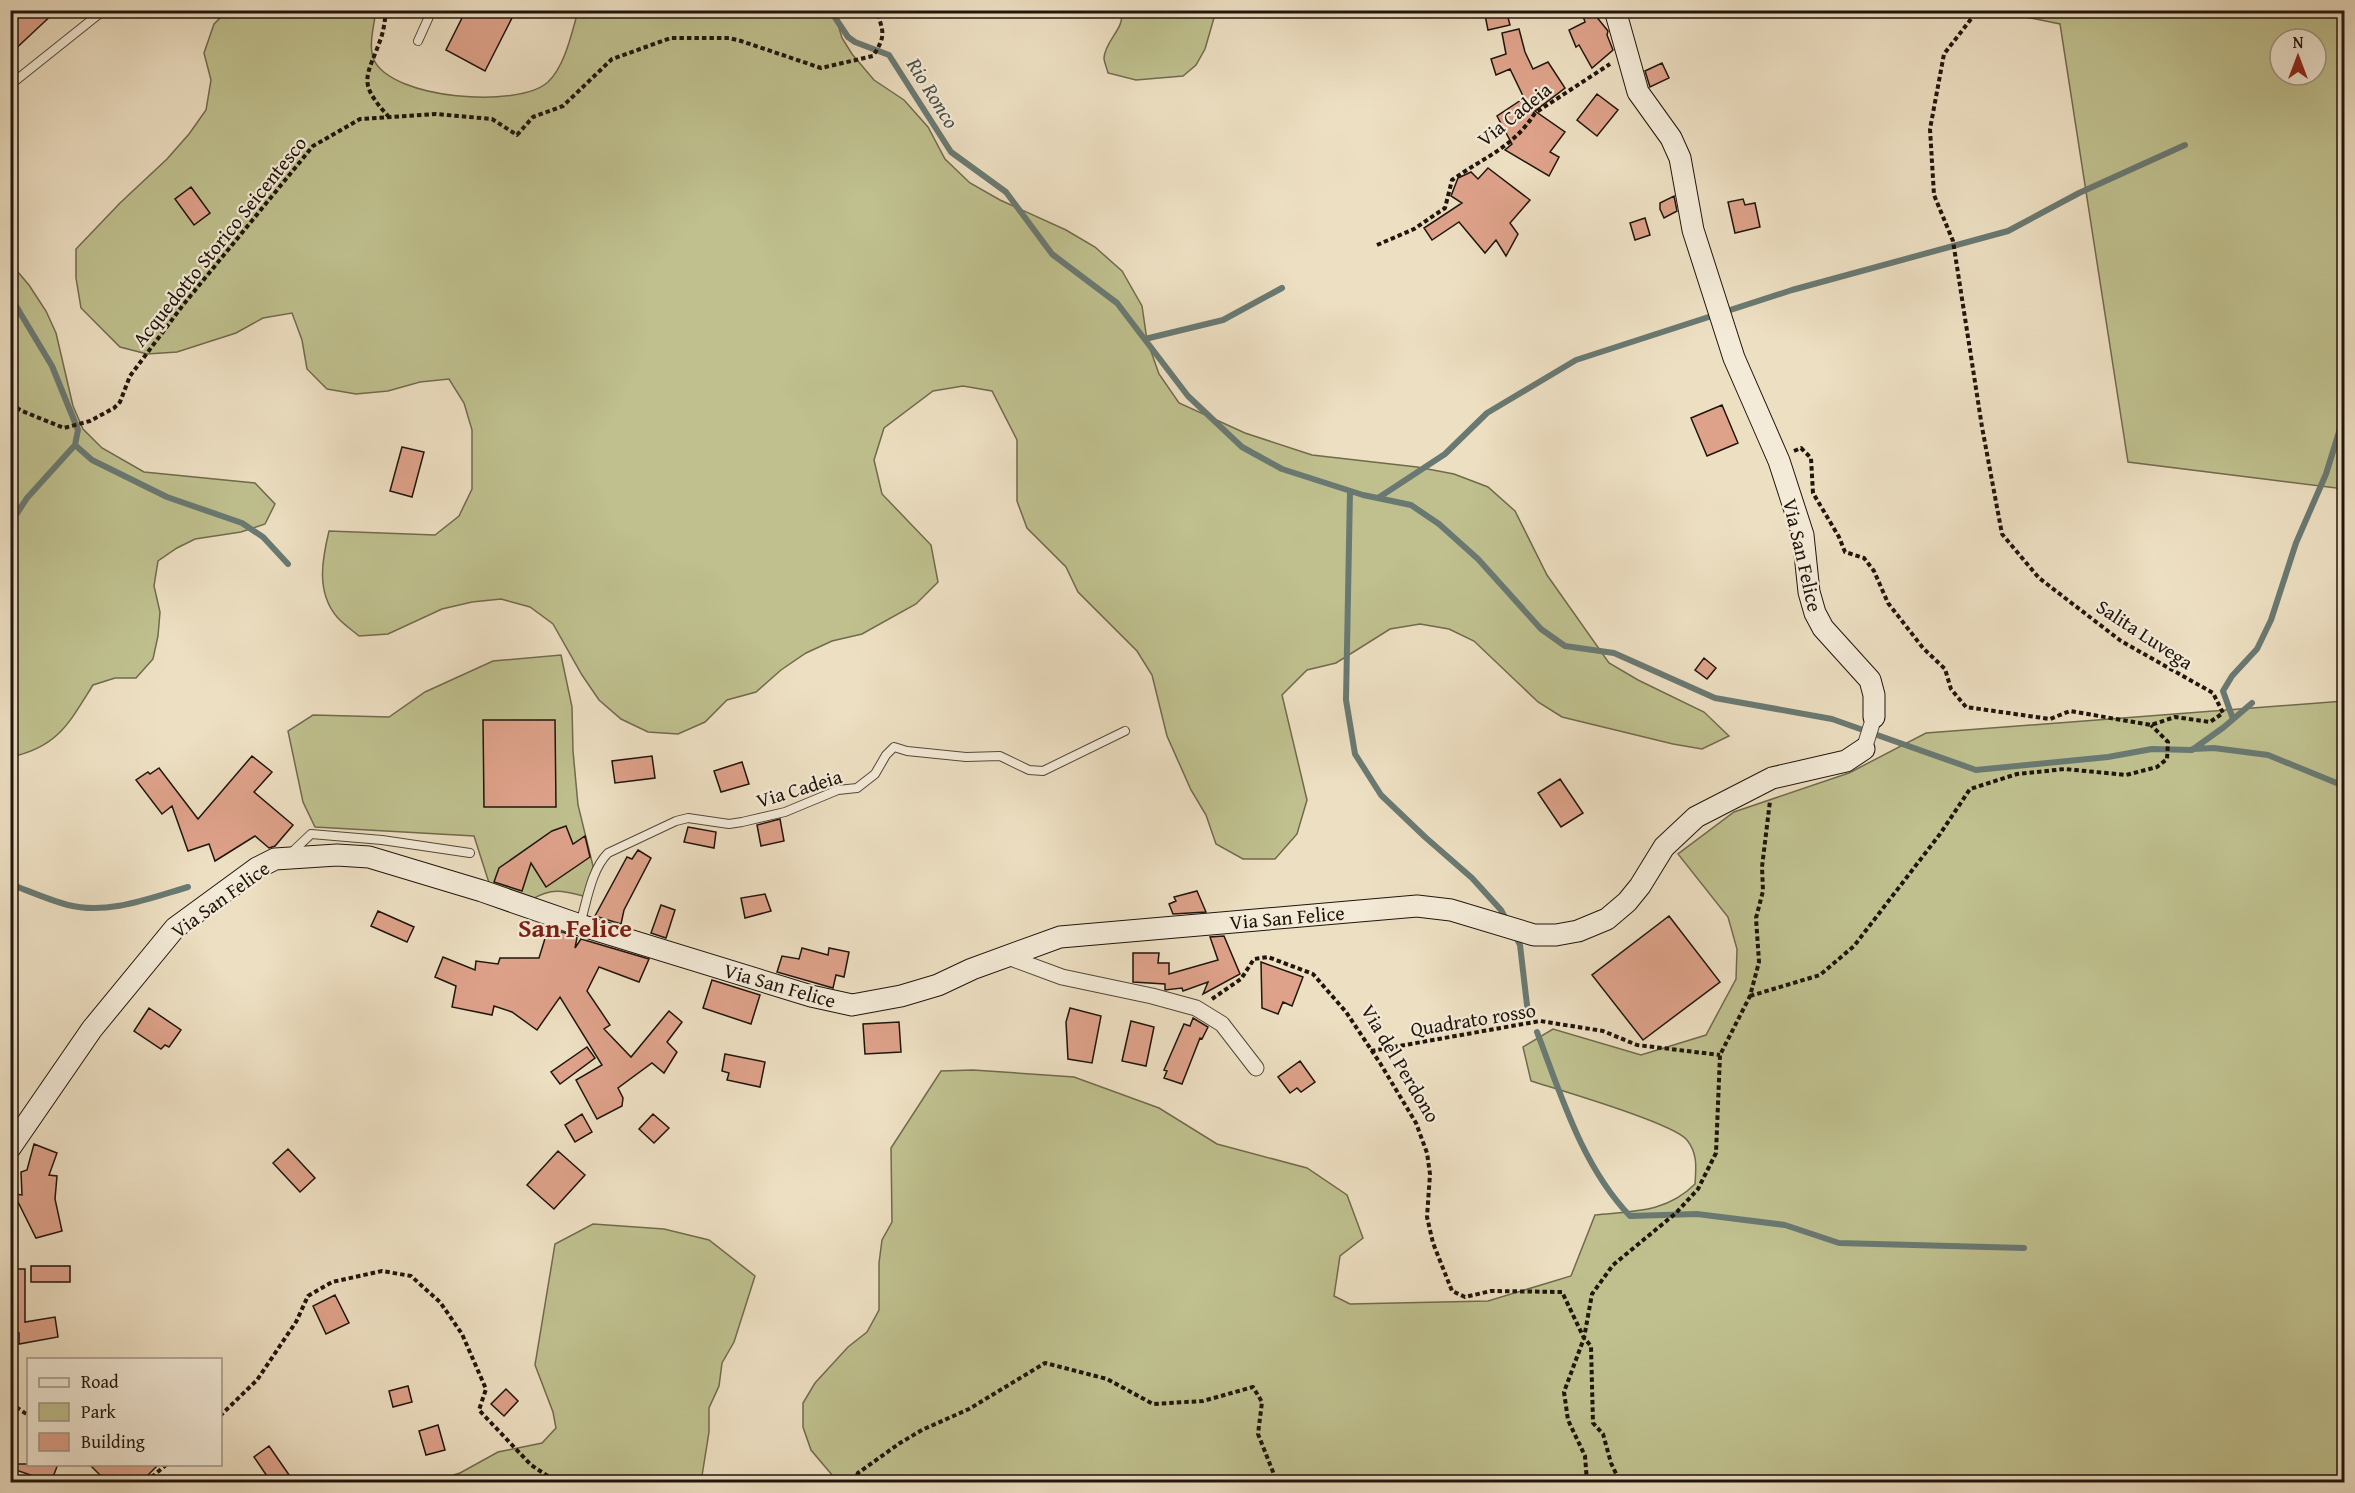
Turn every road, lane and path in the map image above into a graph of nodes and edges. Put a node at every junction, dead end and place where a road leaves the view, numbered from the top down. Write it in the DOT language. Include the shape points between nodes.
graph roads {
  1 [pos="104,10"];
  2 [pos="386,10"];
  3 [pos="432,10"];
  4 [pos="876,10"];
  5 [pos="1615,10"];
  6 [pos="1978,10"];
  7 [pos="418,41"];
  8 [pos="1626,53"];
  9 [pos="10,86"];
  10 [pos="390,117"];
  11 [pos="1377,245"];
  12 [pos="10,404"];
  13 [pos="1779,461"];
  14 [pos="1874,717"];
  15 [pos="2151,724"];
  16 [pos="1125,731"];
  17 [pos="1864,749"];
  18 [pos="1772,778"];
  19 [pos="470,853"];
  20 [pos="288,857"];
  21 [pos="580,925"];
  22 [pos="1005,956"];
  23 [pos="1750,996"];
  24 [pos="1196,1008"];
  25 [pos="1371,1051"];
  26 [pos="1720,1055"];
  27 [pos="1256,1068"];
  28 [pos="10,1148"];
  29 [pos="1584,1338"];
  30 [pos="10,1403"];
  31 [pos="27,1414"];
  32 [pos="222,1414"];
  33 [pos="166,1466"];
  34 [pos="146,1482"];
  35 [pos="557,1482"];
  36 [pos="854,1482"];
  37 [pos="1277,1482"];
  38 [pos="1587,1482"];
  39 [pos="1620,1482"];
  1 -- 9 [label="lane"];
  2 -- 10 [label="path" via="367,83 369,93"];
  3 -- 7 [label="lane"];
  4 -- 10 [label="path, Acquedotto Storico Seicentesco" via="884,39 873,56 821,68 729,38 672,38 612,59 563,106 533,117 517,135 492,119 436,114"];
  5 -- 8 [label="street, Via San Felice"];
  6 -- 15 [label="path, Salita Luvega" via="1944,54 1930,129 1934,195 1953,241 2002,534 2039,578 2121,641 2213,693 2223,712 2210,722 2175,717"];
  8 -- 11 [label="path, Via Cadeia" via="1535,113 1505,148 1452,180 1445,208 1414,230"];
  8 -- 13 [label="street, Via San Felice" via="1638,92 1671,138 1680,158 1693,230 1734,358"];
  10 -- 12 [label="path, Acquedotto Storico Seicentesco" via="360,119 313,146 176,314 130,376 114,408 90,421 64,428"];
  13 -- 14 [label="street, Via San Felice" via="1803,535 1815,613 1823,628 1870,680"];
  13 -- 15 [label="path, Salita Luvega" via="1801,448 1811,458 1813,494 1845,552 1864,558 1888,603 1945,669 1951,689 1966,708 2050,718 2070,711"];
  14 -- 17 [label="street, Via San Felice"];
  15 -- 23 [label="path" via="2168,742 2167,759 2157,767 2126,776 2065,768 2017,774 1970,789 1854,946 1820,975"];
  16 -- 21 [label="lane, Via Cadeia" via="1043,771 1029,770 1000,756 966,758 894,747 875,774 857,788 838,790 785,812 742,822 688,818 676,821 602,859"];
  17 -- 18 [label="street, Via San Felice" via="1846,761"];
  18 -- 22 [label="street, Via San Felice" via="1696,817 1664,847 1627,902 1607,919 1578,931 1534,935 1451,910 1417,906 1060,937"];
  18 -- 23 [label="path" via="1763,891 1756,918 1759,962"];
  19 -- 20 [label="lane" via="311,834"];
  20 -- 21 [label="street, Via San Felice" via="369,857"];
  20 -- 28 [label="street, Via San Felice" via="257,868 175,928 92,1029"];
  21 -- 22 [label="street, Via San Felice" via="852,1005 910,994"];
  22 -- 24 [label="street" via="1062,978"];
  23 -- 26 [label="path"];
  24 -- 25 [label="path, Via del Perdono" via="1240,979 1254,960 1268,957 1313,974 1346,1012"];
  24 -- 27 [label="street" via="1222,1024"];
  25 -- 26 [label="path, Quadrato rosso" via="1540,1021 1603,1031 1637,1045"];
  25 -- 29 [label="path, Via del Perdono" via="1416,1123 1427,1153 1427,1217 1452,1291 1465,1296 1491,1291 1562,1292"];
  26 -- 29 [label="path" via="1716,1153 1698,1189 1676,1213 1613,1265 1592,1294"];
  29 -- 38 [label="path" via="1564,1392 1568,1419 1585,1456"];
  29 -- 39 [label="path, Via del Perdono" via="1592,1346 1593,1423 1603,1434"];
  30 -- 31 [label="path"];
  32 -- 35 [label="path" via="257,1380 296,1322 308,1296 332,1282 382,1271 411,1276 440,1302 462,1334 486,1389 479,1410 531,1465"];
  33 -- 34 [label="path"];
  36 -- 37 [label="path" via="858,1473 900,1443 969,1409 1045,1363 1107,1379 1153,1404 1203,1401 1253,1387 1262,1402 1257,1434"];
}
